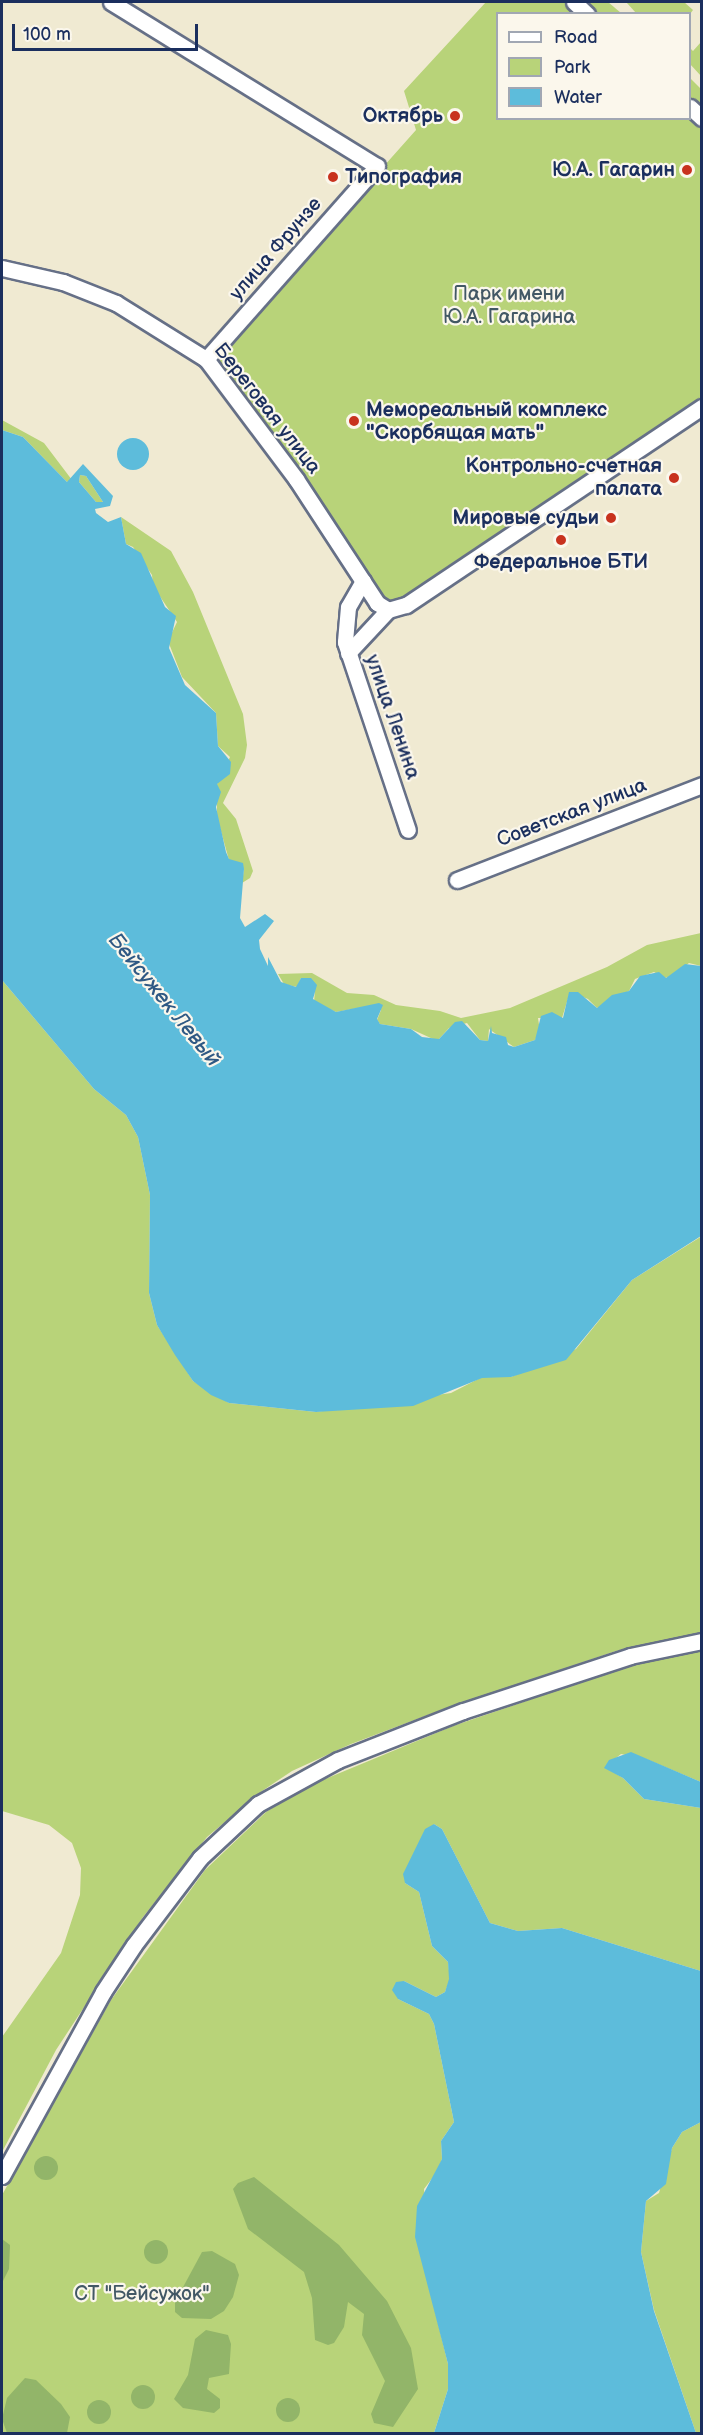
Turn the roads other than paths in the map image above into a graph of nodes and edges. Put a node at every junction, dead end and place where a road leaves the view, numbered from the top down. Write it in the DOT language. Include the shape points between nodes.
graph roads {
  1 [pos="111,2"];
  2 [pos="2,268"];
  3 [pos="206,358"];
  4 [pos="701,409"];
  5 [pos="363,580"];
  6 [pos="387,610"];
  7 [pos="348,653"];
  8 [pos="702,785"];
  9 [pos="408,830"];
  10 [pos="457,880"];
  11 [pos="702,1641"];
  12 [pos="2,2176"];
  1 -- 3 [label="street, улица Фрунзе" via="376,166"];
  2 -- 3 [label="street, Береговая улица" via="63,282 117,303"];
  3 -- 5 [label="street, Береговая улица" via="296,479"];
  4 -- 6 [label="street, улица Ленина" via="406,605"];
  5 -- 6 [label="street, Береговая улица" via="377,603"];
  5 -- 7 [label="street" via="344,621"];
  6 -- 7 [label="street, улица Ленина"];
  7 -- 9 [label="street, улица Ленина"];
  8 -- 10 [label="street, Советская улица"];
  11 -- 12 [label="street" via="630,1656 462,1711 338,1760 258,1804 200,1858 134,1945 103,1992"];
}
